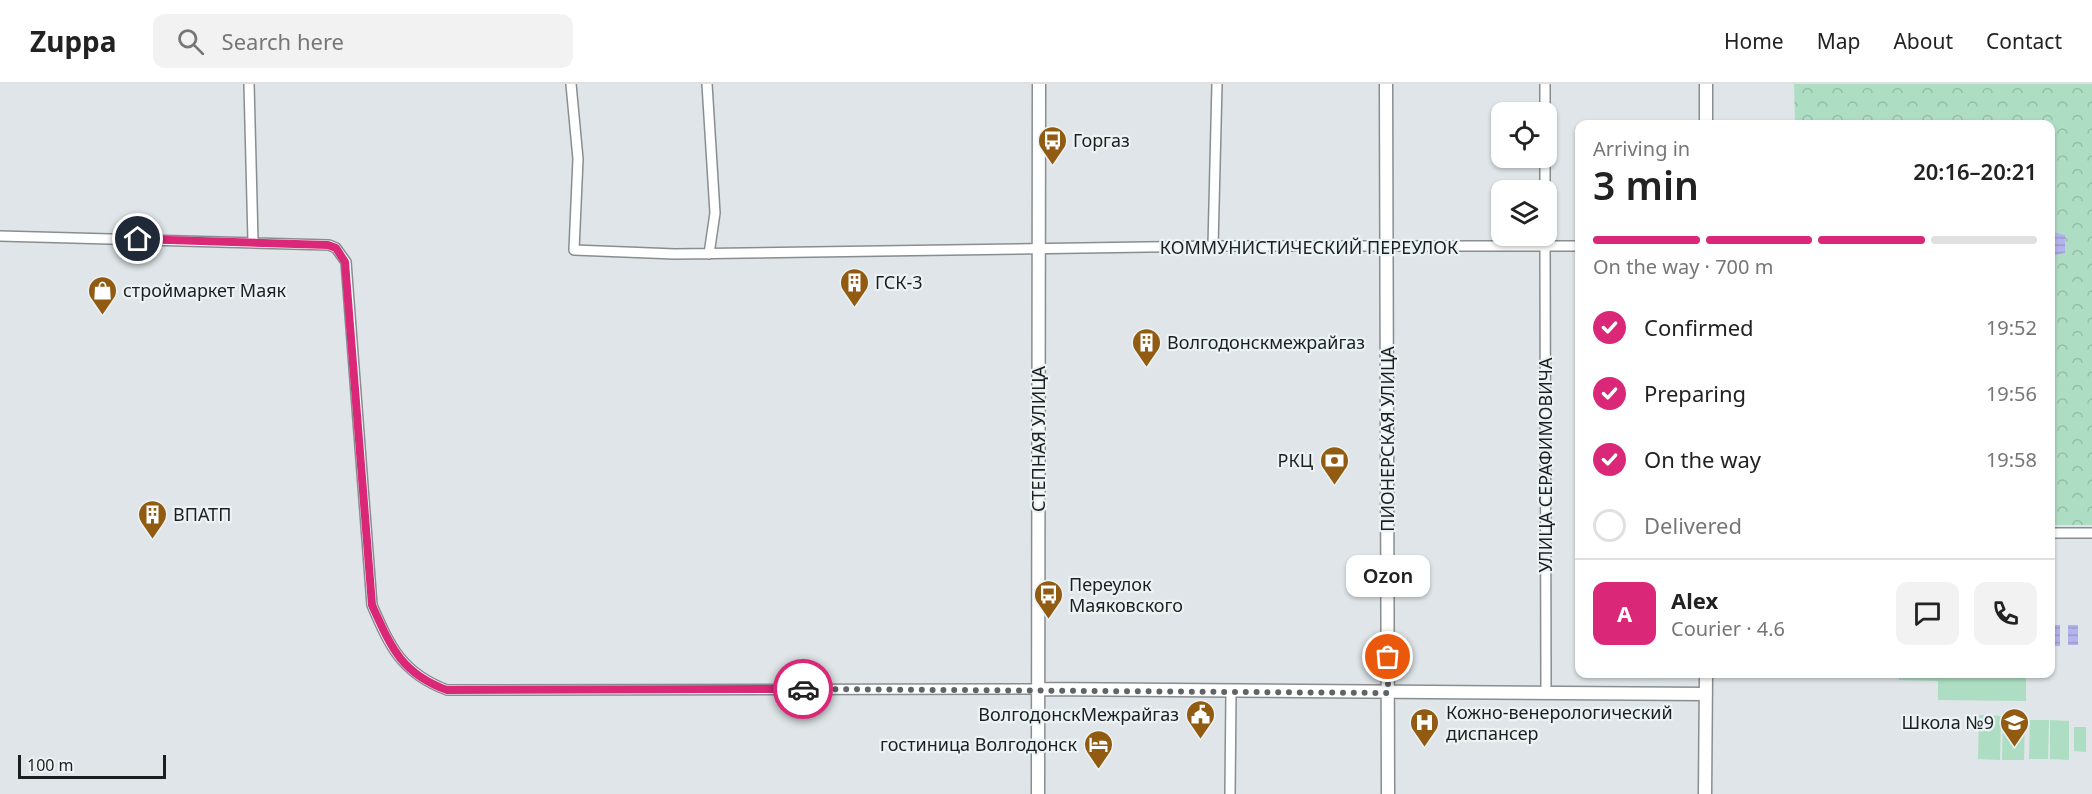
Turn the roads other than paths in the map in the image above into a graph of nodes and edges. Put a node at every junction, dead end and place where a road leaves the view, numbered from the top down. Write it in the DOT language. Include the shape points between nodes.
graph roads {
  1 [pos="249,84"];
  2 [pos="571,84"];
  3 [pos="707,84"];
  4 [pos="1040,84"];
  5 [pos="1217,84"];
  6 [pos="1386,84"];
  7 [pos="1545,84"];
  8 [pos="1706,84"];
  9 [pos="1545,102"];
  10 [pos="1707,120"];
  11 [pos="0,236"];
  12 [pos="253,241"];
  13 [pos="1213,246"];
  14 [pos="1386,246"];
  15 [pos="1491,246"];
  16 [pos="1545,246"];
  17 [pos="1557,246"];
  18 [pos="1575,246"];
  19 [pos="1039,249"];
  20 [pos="709,254"];
  21 [pos="2055,533"];
  22 [pos="2092,533"];
  23 [pos="1706,678"];
  24 [pos="1038,689"];
  25 [pos="1231,692"];
  26 [pos="1388,693"];
  27 [pos="1546,694"];
  28 [pos="1706,694"];
  29 [pos="1038,794"];
  30 [pos="1230,794"];
  31 [pos="1388,794"];
  32 [pos="1705,794"];
  1 -- 12 [label="street"];
  2 -- 20 [label="street, КОММУНИСТИЧЕСКИЙ ПЕРЕУЛОК" via="578,159 574,250"];
  3 -- 20 [label="street" via="714,213"];
  4 -- 19 [label="street, СТЕПНАЯ УЛИЦА"];
  5 -- 13 [label="street"];
  6 -- 14 [label="street, ПИОНЕРСКАЯ УЛИЦА"];
  7 -- 9 [label="street"];
  8 -- 10 [label="street"];
  11 -- 12 [label="street"];
  12 -- 24 [label="street" via="328,245 336,248 345,262 372,605 396,655 427,682 447,690"];
  13 -- 14 [label="street, КОММУНИСТИЧЕСКИЙ ПЕРЕУЛОК"];
  13 -- 19 [label="street, КОММУНИСТИЧЕСКИЙ ПЕРЕУЛОК"];
  14 -- 15 [label="street, КОММУНИСТИЧЕСКИЙ ПЕРЕУЛОК"];
  14 -- 26 [label="street, ПИОНЕРСКАЯ УЛИЦА"];
  16 -- 27 [label="street, УЛИЦА СЕРАФИМОВИЧА"];
  17 -- 18 [label="street, КОММУНИСТИЧЕСКИЙ ПЕРЕУЛОК"];
  19 -- 20 [label="street, КОММУНИСТИЧЕСКИЙ ПЕРЕУЛОК"];
  19 -- 24 [label="street, СТЕПНАЯ УЛИЦА"];
  21 -- 22 [label="street"];
  23 -- 28 [label="street"];
  24 -- 25 [label="street"];
  24 -- 29 [label="street, СТЕПНАЯ УЛИЦА"];
  25 -- 26 [label="street"];
  25 -- 30 [label="street"];
  26 -- 27 [label="street"];
  26 -- 31 [label="street, ПИОНЕРСКАЯ УЛИЦА"];
  27 -- 28 [label="street"];
  28 -- 32 [label="street"];
}
